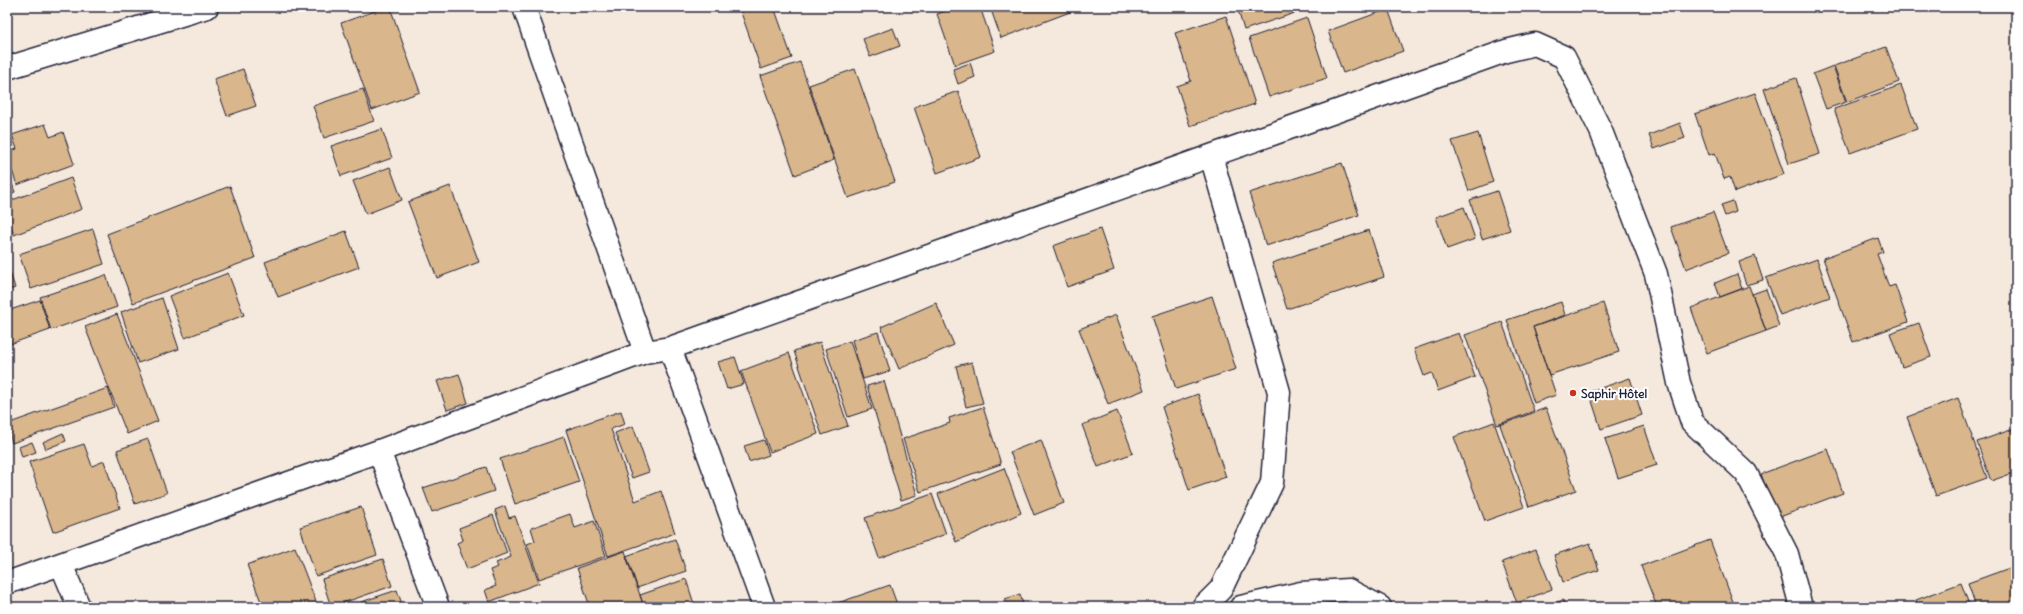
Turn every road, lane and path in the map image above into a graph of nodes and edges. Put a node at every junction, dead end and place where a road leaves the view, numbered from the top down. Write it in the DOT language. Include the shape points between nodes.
graph roads {
  1 [pos="207,7"];
  2 [pos="524,7"];
  3 [pos="7,68"];
  4 [pos="1211,156"];
  5 [pos="670,348"];
  6 [pos="645,352"];
  7 [pos="379,451"];
  8 [pos="61,564"];
  9 [pos="7,583"];
  10 [pos="79,607"];
  11 [pos="438,607"];
  12 [pos="764,607"];
  13 [pos="1204,607"];
  14 [pos="1241,607"];
  15 [pos="1380,607"];
  16 [pos="1802,607"];
  1 -- 3 [label="street"];
  2 -- 6 [label="street"];
  4 -- 5 [label="street"];
  4 -- 13 [label="street" via="1279,392 1272,483 1221,588"];
  4 -- 16 [label="street" via="1506,51 1534,44 1564,57 1601,131 1656,274 1679,383 1692,422 1746,473 1787,554"];
  5 -- 6 [label="street"];
  5 -- 12 [label="street"];
  6 -- 7 [label="street"];
  7 -- 8 [label="street"];
  7 -- 11 [label="street"];
  8 -- 9 [label="street"];
  8 -- 10 [label="street"];
  14 -- 15 [label="street" via="1301,593 1348,590"];
}
